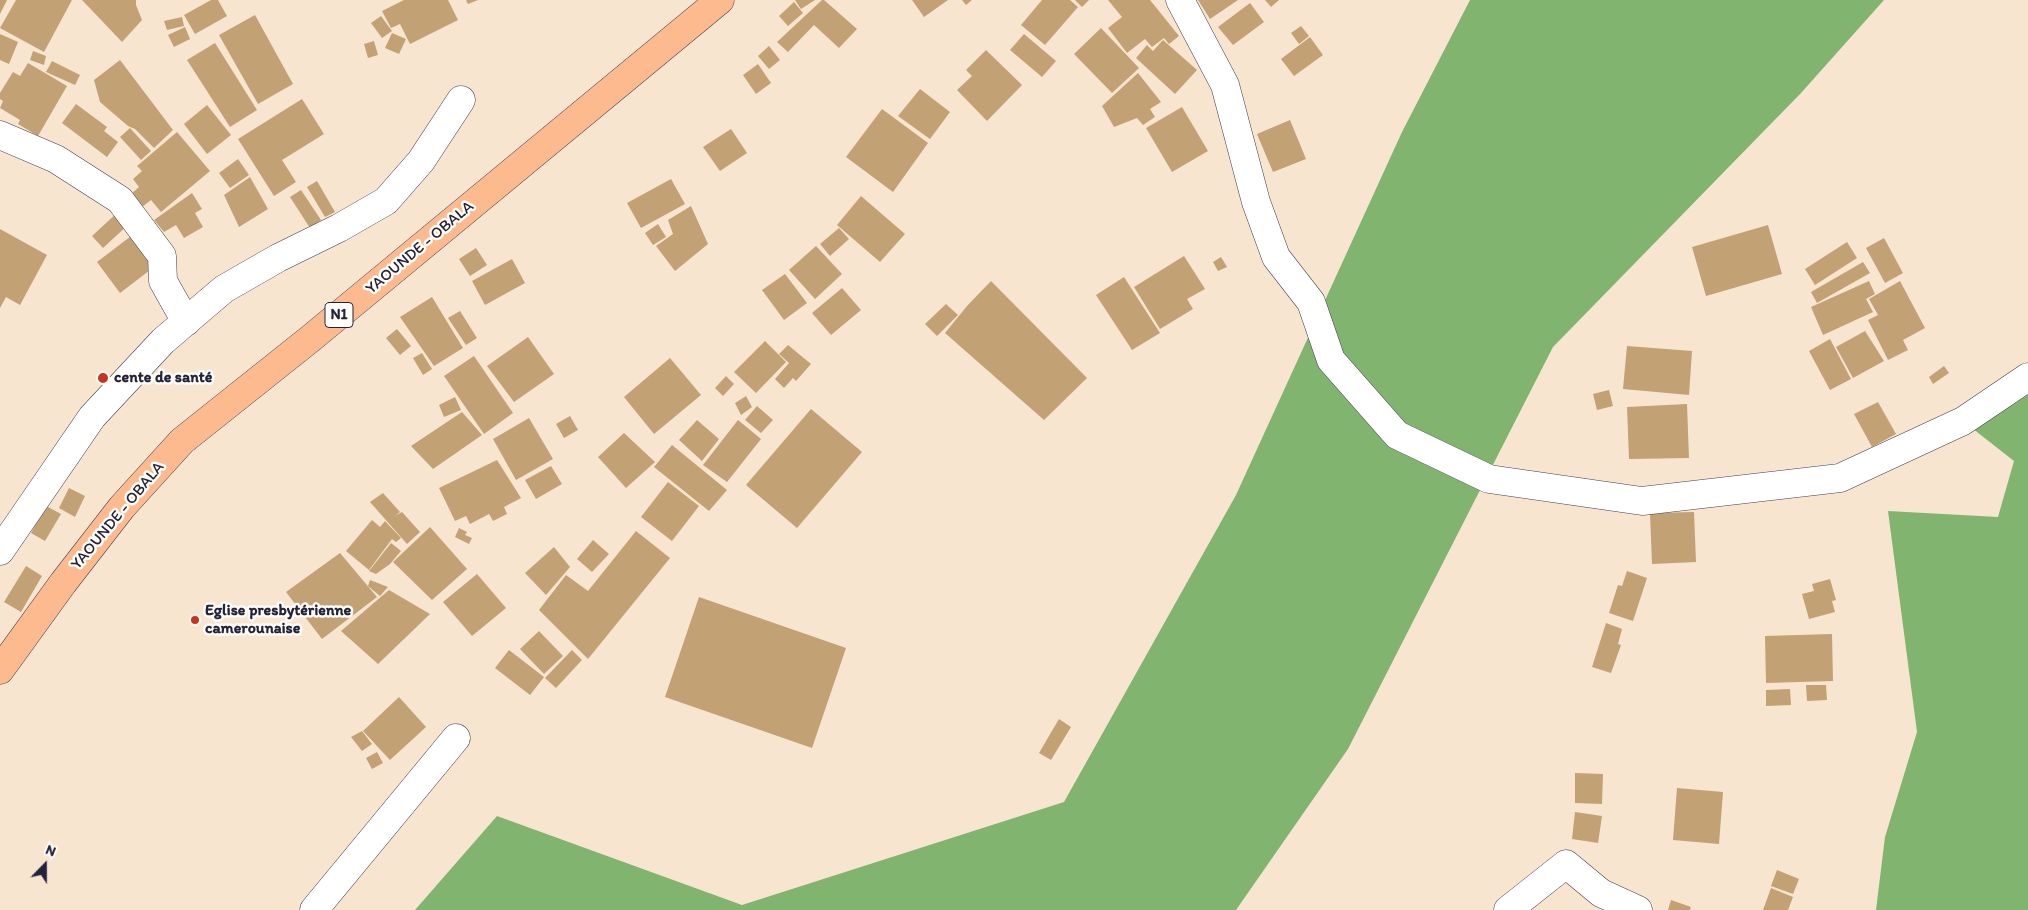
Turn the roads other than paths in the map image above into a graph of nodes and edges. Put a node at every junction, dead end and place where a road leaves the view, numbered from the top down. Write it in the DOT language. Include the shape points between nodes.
graph roads {
  1 [pos="720,0"];
  2 [pos="1180,0"];
  3 [pos="461,100"];
  4 [pos="0,135"];
  5 [pos="186,322"];
  6 [pos="2028,377"];
  7 [pos="0,551"];
  8 [pos="0,670"];
  9 [pos="456,738"];
  10 [pos="314,910"];
  11 [pos="1508,910"];
  12 [pos="1638,910"];
  1 -- 8 [label="highway, YAOUNDE - OBALA / N1" via="182,441 122,508"];
  2 -- 6 [label="street" via="1224,85 1256,202 1276,257 1311,302 1331,360 1398,435 1489,479 1642,501 1840,478 1963,421"];
  3 -- 5 [label="street" via="421,161 386,201 224,289"];
  4 -- 5 [label="street" via="56,159 120,200 162,256 163,281"];
  5 -- 7 [label="street" via="92,417"];
  9 -- 10 [label="street"];
  11 -- 12 [label="street" via="1566,864 1601,893"];
}
